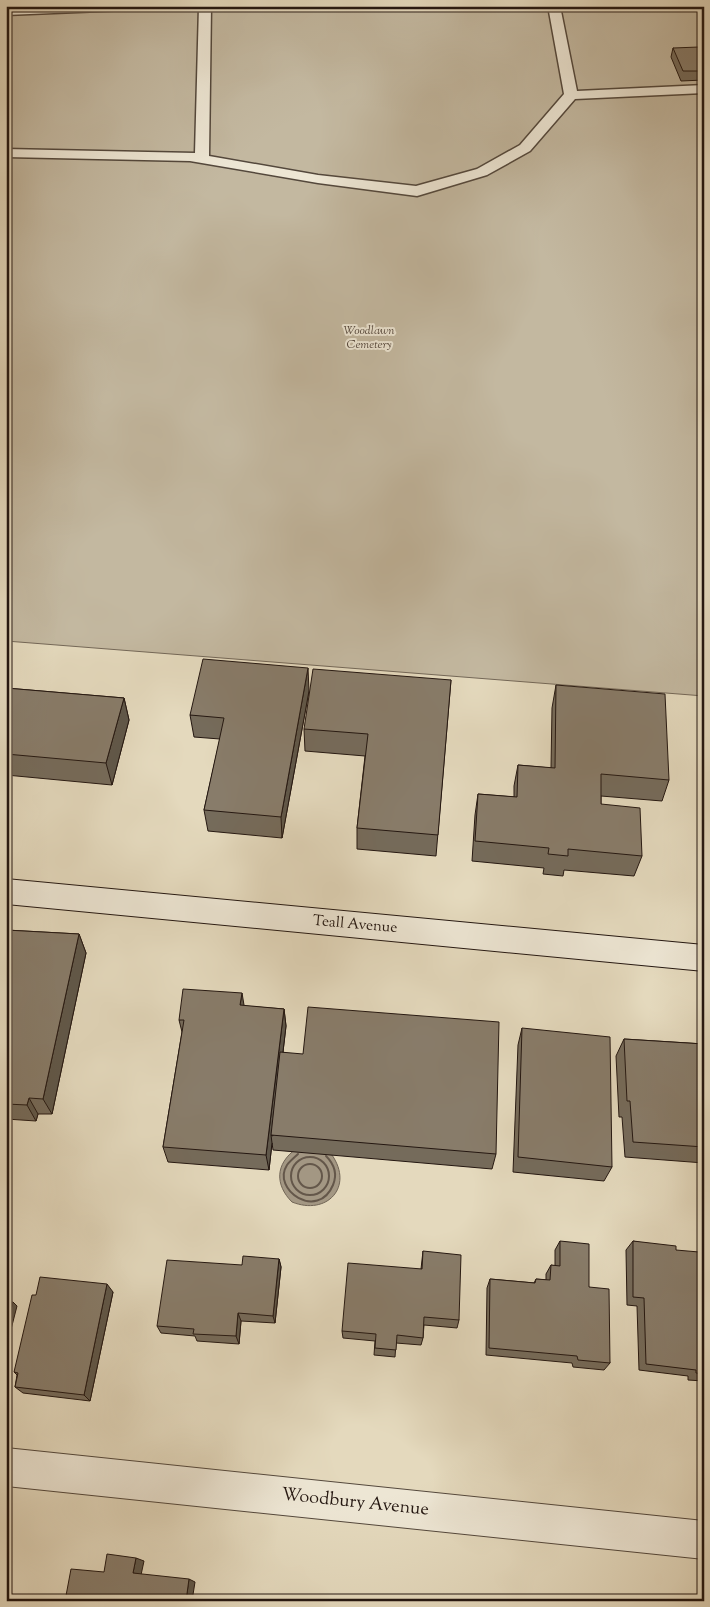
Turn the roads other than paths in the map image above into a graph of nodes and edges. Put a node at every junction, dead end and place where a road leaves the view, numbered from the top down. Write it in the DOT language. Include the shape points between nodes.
graph roads {
  1 [pos="126,6"];
  2 [pos="205,6"];
  3 [pos="554,6"];
  4 [pos="6,11"];
  5 [pos="704,89"];
  6 [pos="571,95"];
  7 [pos="6,153"];
  8 [pos="202,158"];
  9 [pos="6,891"];
  10 [pos="704,958"];
  11 [pos="6,1467"];
  12 [pos="704,1540"];
  1 -- 4 [label="lane"];
  2 -- 8 [label="lane"];
  3 -- 6 [label="lane"];
  5 -- 6 [label="lane"];
  6 -- 8 [label="lane" via="525,148 482,172 418,191 318,179"];
  7 -- 8 [label="lane"];
  9 -- 10 [label="street, Teall Avenue"];
  11 -- 12 [label="street, Woodbury Avenue"];
}
